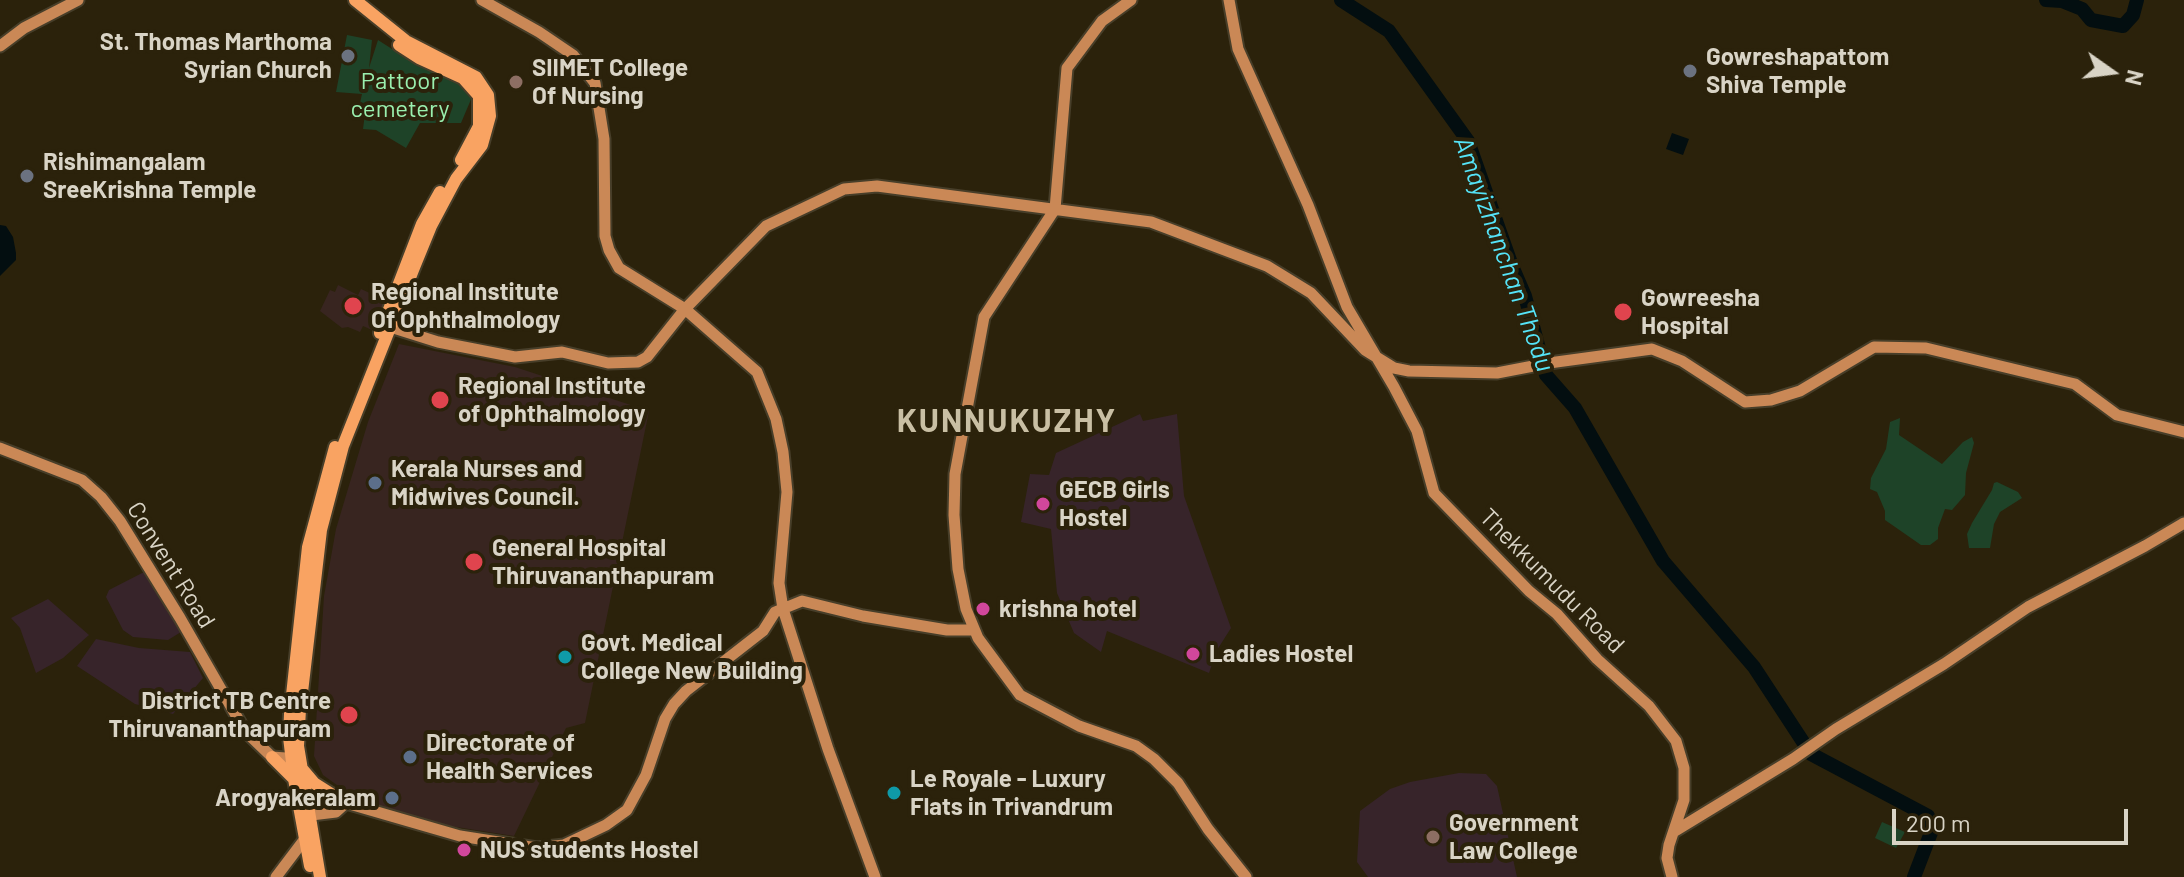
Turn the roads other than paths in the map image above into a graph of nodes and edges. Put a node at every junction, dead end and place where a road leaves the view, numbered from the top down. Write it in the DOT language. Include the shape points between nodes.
graph roads {
  1 [pos="78,0"];
  2 [pos="344,0"];
  3 [pos="355,0"];
  4 [pos="482,0"];
  5 [pos="1131,0"];
  6 [pos="1229,0"];
  7 [pos="0,46"];
  8 [pos="1055,209"];
  9 [pos="685,309"];
  10 [pos="387,326"];
  11 [pos="1376,357"];
  12 [pos="2184,432"];
  13 [pos="0,448"];
  14 [pos="2184,523"];
  15 [pos="783,609"];
  16 [pos="974,630"];
  17 [pos="269,753"];
  18 [pos="296,760"];
  19 [pos="341,800"];
  20 [pos="305,814"];
  21 [pos="1675,831"];
  22 [pos="305,842"];
  23 [pos="276,877"];
  24 [pos="312,877"];
  25 [pos="320,877"];
  26 [pos="875,877"];
  27 [pos="1246,877"];
  28 [pos="1672,877"];
  1 -- 7 [label="street"];
  2 -- 10 [label="main road" via="405,49 468,81 479,100 475,137 422,224"];
  3 -- 10 [label="main road" via="406,41 476,77 490,106 482,145 431,226"];
  4 -- 9 [label="street" via="569,53 595,83 604,139 609,250 619,268"];
  5 -- 8 [label="street" via="1102,21 1067,68"];
  6 -- 11 [label="street, Thekkumudu Road" via="1238,49 1347,307"];
  8 -- 9 [label="street" via="877,186 844,189 766,226"];
  8 -- 11 [label="street" via="1151,222 1267,266 1311,293"];
  8 -- 16 [label="street" via="984,317 976,349 955,474 954,515 958,569"];
  9 -- 10 [label="street" via="638,362 608,363 562,352 515,357"];
  9 -- 15 [label="street" via="757,372 776,419 787,492 779,583"];
  10 -- 18 [label="main road" via="342,425 308,547 290,714"];
  11 -- 12 [label="street" via="1409,371 1497,373 1652,349 1682,361 1745,402 1800,391 1874,347 1926,348 2075,384 2117,415"];
  11 -- 21 [label="street, Thekkumudu Road" via="1417,431 1434,493 1649,706 1676,741 1684,768 1684,800"];
  13 -- 17 [label="street, Convent Road" via="82,480 101,497 165,593 245,731"];
  14 -- 21 [label="street" via="2028,607"];
  15 -- 16 [label="street" via="802,601 863,616"];
  15 -- 19 [label="street" via="746,647 686,691 665,719 646,775 627,810 580,839 537,848 506,845"];
  15 -- 26 [label="street"];
  16 -- 27 [label="street" via="1020,695 1154,759 1178,783"];
  17 -- 18 [label="main road"];
  17 -- 18 [label="street"];
  18 -- 19 [label="main road" via="314,783"];
  18 -- 20 [label="main road"];
  19 -- 20 [label="street"];
  20 -- 22 [label="main road"];
  20 -- 25 [label="main road"];
  21 -- 28 [label="street, Thekkumudu Road" via="1667,858"];
  22 -- 23 [label="street"];
  22 -- 24 [label="main road"];
}
